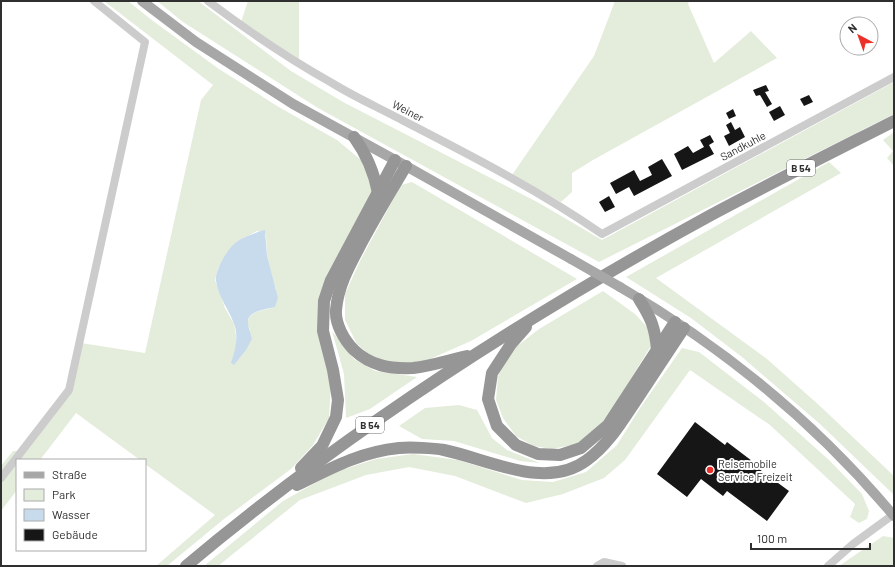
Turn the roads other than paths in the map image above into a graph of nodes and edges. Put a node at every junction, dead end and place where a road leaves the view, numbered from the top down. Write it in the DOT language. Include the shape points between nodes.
graph roads {
  1 [pos="94,1"];
  2 [pos="142,1"];
  3 [pos="208,1"];
  4 [pos="894,77"];
  5 [pos="894,121"];
  6 [pos="354,137"];
  7 [pos="395,160"];
  8 [pos="406,166"];
  9 [pos="378,193"];
  10 [pos="602,234"];
  11 [pos="639,299"];
  12 [pos="536,317"];
  13 [pos="680,325"];
  14 [pos="658,350"];
  15 [pos="474,355"];
  16 [pos="1,478"];
  17 [pos="269,499"];
  18 [pos="894,515"];
  19 [pos="186,566"];
  20 [pos="597,566"];
  21 [pos="622,566"];
  22 [pos="828,566"];
  1 -- 16 [label="street" via="145,42 69,390"];
  2 -- 6 [label="main road" via="202,46 293,104"];
  3 -- 10 [label="street, Weiner" via="252,33 332,84 543,196 570,211"];
  4 -- 10 [label="street, Sandkuhle"];
  5 -- 12 [label="highway, B 54" via="716,213"];
  6 -- 7 [label="main road"];
  6 -- 9 [label="highway" via="369,161"];
  7 -- 8 [label="main road"];
  7 -- 9 [label="highway"];
  8 -- 11 [label="main road, bridge"];
  8 -- 15 [label="highway" via="347,271 336,311 340,331 361,356 383,367 414,368"];
  9 -- 17 [label="highway" via="331,280 324,301 323,331 338,400 336,417 322,446"];
  11 -- 13 [label="main road"];
  11 -- 14 [label="highway" via="655,331"];
  12 -- 14 [label="highway" via="511,344 492,373 488,399 497,426 516,445 538,454 560,455 582,448 608,425"];
  12 -- 15 [label="highway, B 54"];
  13 -- 14 [label="highway"];
  13 -- 17 [label="highway" via="609,440 586,461 568,470 548,474 525,472 443,450 400,448 366,454 341,463"];
  13 -- 18 [label="main road" via="761,384 805,423"];
  15 -- 17 [label="highway, B 54" via="383,416"];
  17 -- 19 [label="highway, B 54"];
  18 -- 22 [label="street" via="853,544"];
  20 -- 21 [label="street" via="604,562"];
}
